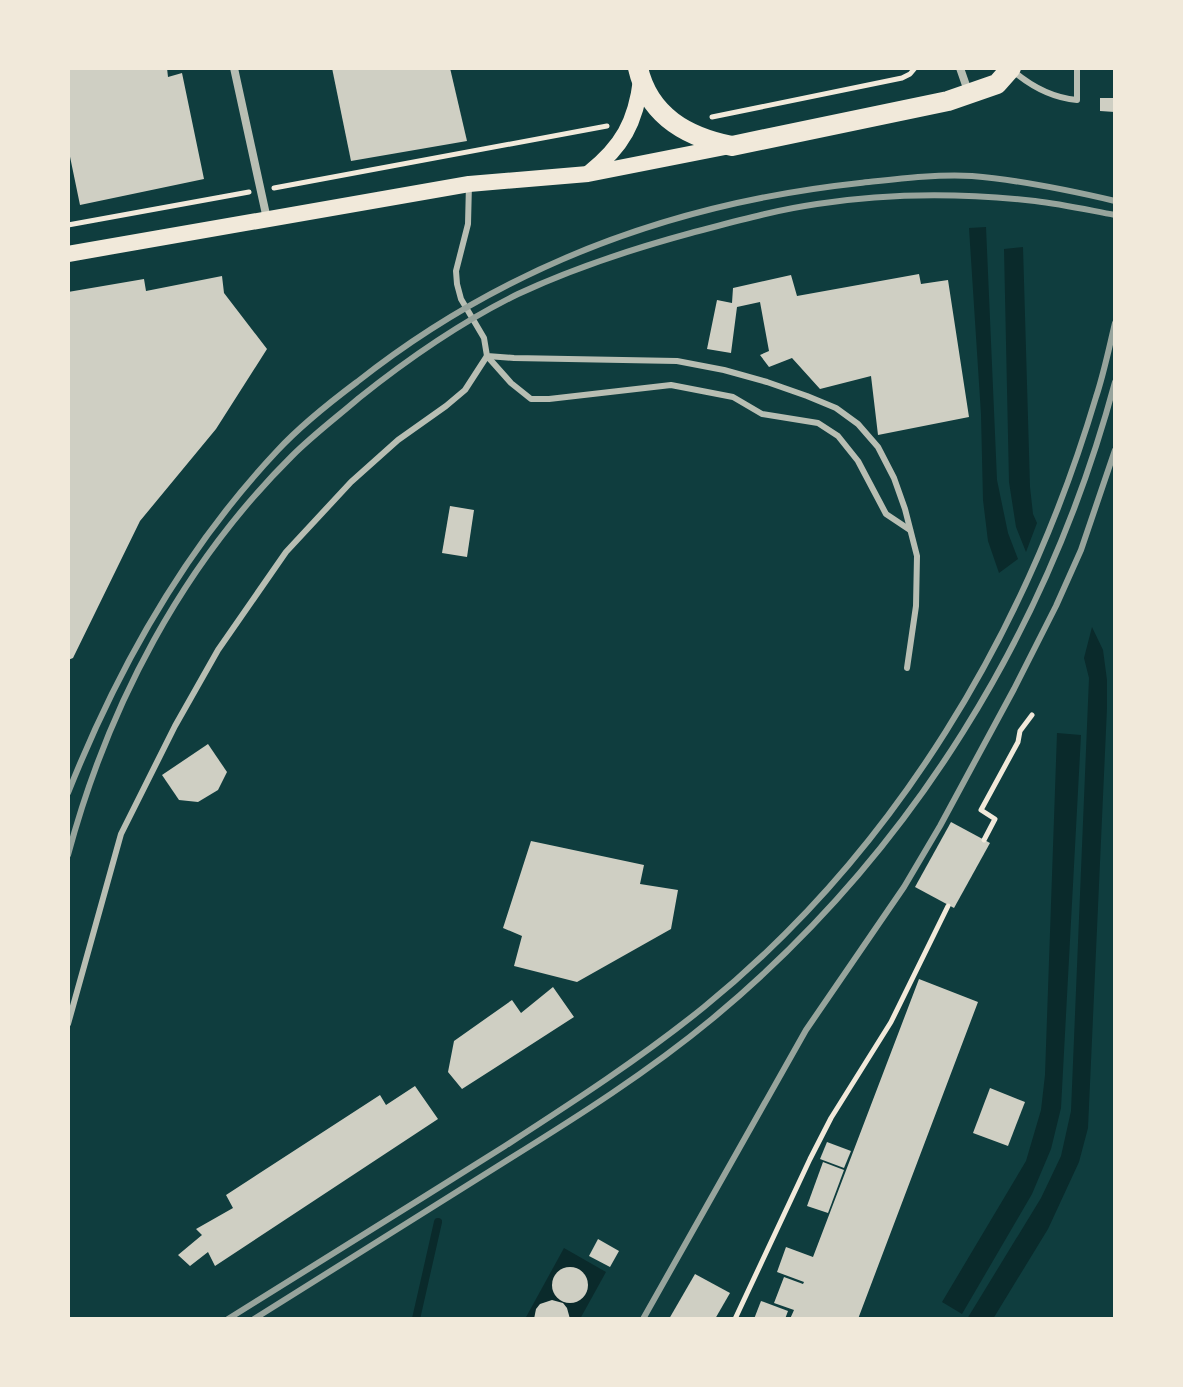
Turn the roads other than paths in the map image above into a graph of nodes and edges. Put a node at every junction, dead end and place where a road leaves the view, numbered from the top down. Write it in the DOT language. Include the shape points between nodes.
graph roads {
  1 [pos="234,68"];
  2 [pos="960,68"];
  3 [pos="1011,68"];
  4 [pos="1077,68"];
  5 [pos="640,74"];
  6 [pos="969,94"];
  7 [pos="732,146"];
  8 [pos="588,174"];
  9 [pos="469,184"];
  10 [pos="267,219"];
  11 [pos="68,254"];
  12 [pos="487,356"];
  13 [pos="910,530"];
  14 [pos="907,668"];
  15 [pos="68,1024"];
  1 -- 10 [label="street"];
  2 -- 6 [label="street"];
  3 -- 4 [label="lane" via="1059,99 1077,100"];
  3 -- 6 [label="main road" via="997,84"];
  5 -- 7 [label="main road" via="651,100 666,117 686,132"];
  5 -- 8 [label="main road" via="632,122 606,160"];
  6 -- 7 [label="main road"];
  7 -- 8 [label="main road"];
  8 -- 9 [label="main road"];
  9 -- 10 [label="main road"];
  9 -- 12 [label="lane" via="457,284 484,338"];
  10 -- 11 [label="main road"];
  12 -- 13 [label="lane" via="531,399 671,385 733,397 762,414 818,423 838,436 858,461 886,514"];
  12 -- 13 [label="lane" via="677,361 807,396 836,408 878,447"];
  12 -- 15 [label="lane" via="465,390 398,440 327,507 286,552 218,650 121,834"];
  13 -- 14 [label="lane" via="917,556 916,606"];
}
